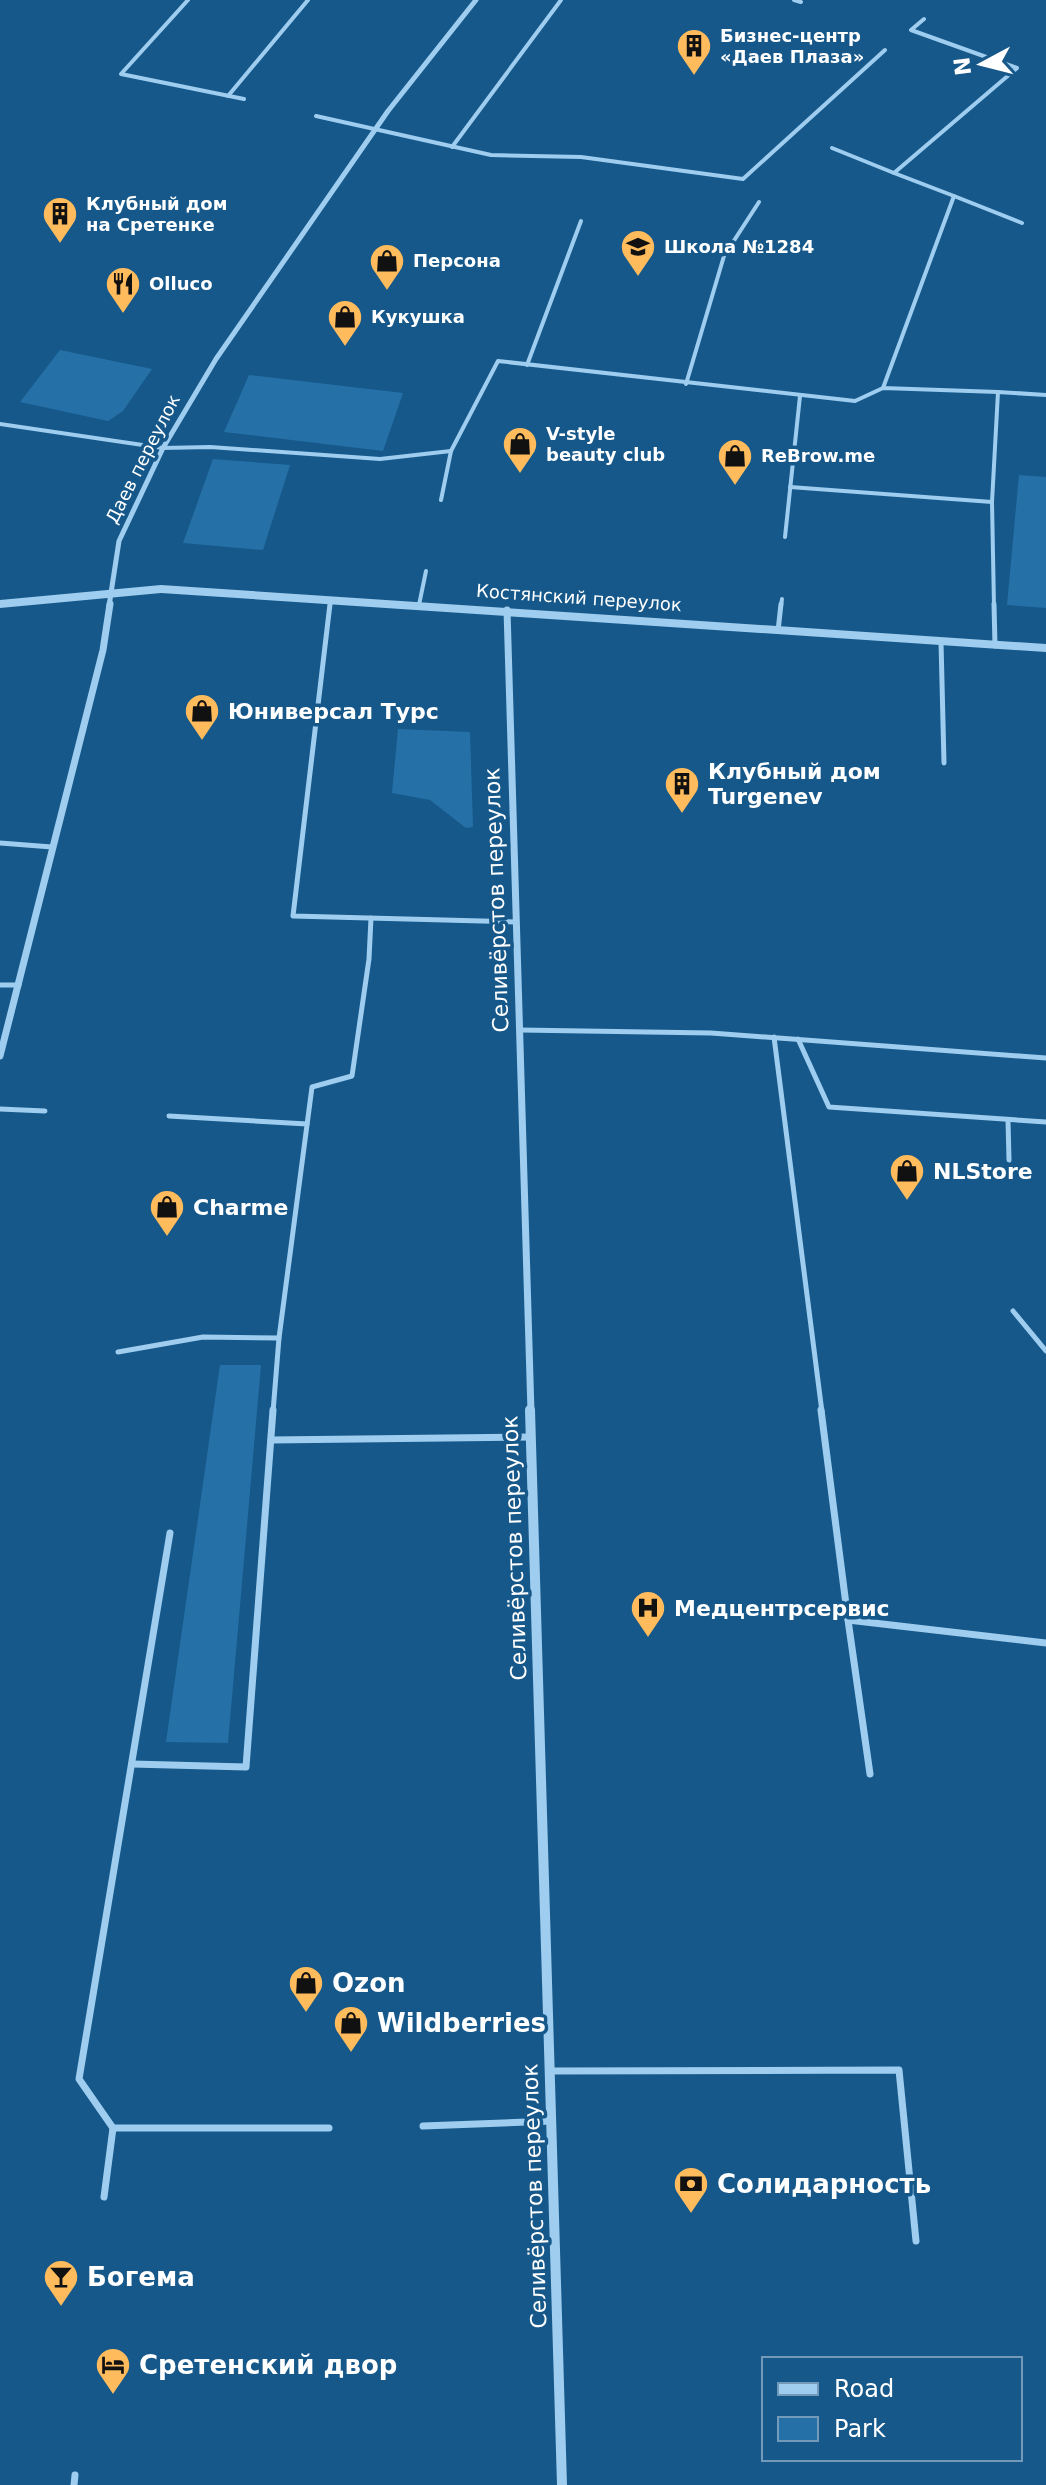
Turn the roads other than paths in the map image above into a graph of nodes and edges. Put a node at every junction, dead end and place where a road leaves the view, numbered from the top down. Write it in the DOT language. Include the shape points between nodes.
graph roads {
  1 [pos="188,0"];
  2 [pos="308,0"];
  3 [pos="476,0"];
  4 [pos="561,0"];
  5 [pos="794,0"];
  6 [pos="801,2"];
  7 [pos="924,19"];
  8 [pos="885,50"];
  9 [pos="228,96"];
  10 [pos="244,99"];
  11 [pos="316,116"];
  12 [pos="375,129"];
  13 [pos="452,147"];
  14 [pos="832,148"];
  15 [pos="894,173"];
  16 [pos="954,196"];
  17 [pos="759,202"];
  18 [pos="581,221"];
  19 [pos="1022,223"];
  20 [pos="527,365"];
  21 [pos="686,384"];
  22 [pos="883,388"];
  23 [pos="998,392"];
  24 [pos="1046,395"];
  25 [pos="800,396"];
  26 [pos="0,424"];
  27 [pos="163,448"];
  28 [pos="451,451"];
  29 [pos="790,487"];
  30 [pos="441,500"];
  31 [pos="992,502"];
  32 [pos="785,537"];
  33 [pos="426,571"];
  34 [pos="109,594"];
  35 [pos="331,599"];
  36 [pos="782,599"];
  37 [pos="0,604"];
  38 [pos="419,605"];
  39 [pos="507,610"];
  40 [pos="778,631"];
  41 [pos="941,642"];
  42 [pos="995,646"];
  43 [pos="1046,648"];
  44 [pos="944,763"];
  45 [pos="0,843"];
  46 [pos="52,847"];
  47 [pos="371,918"];
  48 [pos="516,922"];
  49 [pos="0,985"];
  50 [pos="19,985"];
  51 [pos="520,1030"];
  52 [pos="774,1037"];
  53 [pos="798,1039"];
  54 [pos="0,1056"];
  55 [pos="1046,1058"];
  56 [pos="0,1109"];
  57 [pos="45,1111"];
  58 [pos="169,1116"];
  59 [pos="1008,1120"];
  60 [pos="1046,1122"];
  61 [pos="307,1124"];
  62 [pos="1009,1160"];
  63 [pos="1013,1311"];
  64 [pos="279,1338"];
  65 [pos="1046,1351"];
  66 [pos="118,1352"];
  67 [pos="531,1437"];
  68 [pos="271,1440"];
  69 [pos="170,1533"];
  70 [pos="848,1620"];
  71 [pos="1046,1643"];
  72 [pos="132,1764"];
  73 [pos="870,1774"];
  74 [pos="550,2071"];
  75 [pos="552,2121"];
  76 [pos="423,2126"];
  77 [pos="113,2128"];
  78 [pos="329,2128"];
  79 [pos="104,2197"];
  80 [pos="916,2241"];
  81 [pos="562,2485"];
  1 -- 9 [label="lane" via="121,74"];
  2 -- 9 [label="lane"];
  3 -- 12 [label="street, Даев переулок"];
  4 -- 13 [label="lane"];
  5 -- 6 [label="lane"];
  7 -- 15 [label="lane" via="911,30 1017,68"];
  8 -- 13 [label="lane" via="743,179 581,157 491,155"];
  9 -- 10 [label="lane"];
  11 -- 12 [label="lane"];
  12 -- 13 [label="lane"];
  12 -- 27 [label="street, Даев переулок" via="216,359"];
  14 -- 15 [label="lane"];
  15 -- 16 [label="lane"];
  16 -- 19 [label="lane"];
  16 -- 22 [label="lane"];
  17 -- 21 [label="lane" via="724,256"];
  18 -- 20 [label="lane"];
  20 -- 21 [label="lane"];
  20 -- 28 [label="lane" via="498,361"];
  21 -- 25 [label="lane"];
  22 -- 23 [label="lane"];
  22 -- 25 [label="lane" via="855,401"];
  23 -- 24 [label="lane"];
  23 -- 31 [label="lane"];
  25 -- 29 [label="lane"];
  26 -- 27 [label="lane"];
  27 -- 28 [label="lane" via="380,459"];
  27 -- 34 [label="street, Даев переулок" via="119,541"];
  28 -- 30 [label="lane"];
  29 -- 31 [label="lane"];
  29 -- 32 [label="lane"];
  31 -- 42 [label="lane"];
  33 -- 38 [label="lane"];
  34 -- 35 [label="street, Костянский переулок" via="161,589"];
  34 -- 37 [label="street, Костянский переулок"];
  34 -- 46 [label="street, Даев переулок" via="103,650"];
  35 -- 38 [label="street, Костянский переулок"];
  35 -- 47 [label="lane" via="293,916"];
  36 -- 40 [label="lane"];
  38 -- 39 [label="street, Костянский переулок"];
  39 -- 40 [label="street, Костянский переулок"];
  39 -- 48 [label="street, Селивёрстов переулок"];
  40 -- 41 [label="street, Костянский переулок"];
  41 -- 42 [label="street, Костянский переулок"];
  41 -- 44 [label="lane"];
  42 -- 43 [label="street, Костянский переулок"];
  45 -- 46 [label="lane"];
  46 -- 50 [label="street, Даев переулок"];
  47 -- 48 [label="lane"];
  47 -- 61 [label="lane" via="352,1076 312,1087"];
  48 -- 51 [label="street, Селивёрстов переулок"];
  49 -- 50 [label="lane"];
  50 -- 54 [label="street, Даев переулок"];
  51 -- 52 [label="lane"];
  51 -- 67 [label="street, Селивёрстов переулок"];
  52 -- 53 [label="lane"];
  52 -- 70 [label="lane"];
  53 -- 55 [label="lane"];
  53 -- 59 [label="lane" via="829,1107"];
  56 -- 57 [label="lane"];
  58 -- 61 [label="lane"];
  59 -- 60 [label="lane"];
  59 -- 62 [label="lane"];
  61 -- 64 [label="lane"];
  63 -- 65 [label="lane"];
  64 -- 66 [label="lane" via="203,1337"];
  64 -- 68 [label="lane"];
  67 -- 68 [label="lane"];
  67 -- 74 [label="street, Селивёрстов переулок"];
  68 -- 72 [label="lane" via="246,1767"];
  69 -- 72 [label="lane"];
  70 -- 71 [label="lane"];
  70 -- 73 [label="lane"];
  72 -- 77 [label="lane" via="79,2079"];
  74 -- 75 [label="street, Селивёрстов переулок"];
  74 -- 80 [label="lane" via="899,2070"];
  75 -- 76 [label="lane"];
  75 -- 81 [label="street, Селивёрстов переулок"];
  77 -- 78 [label="lane"];
  77 -- 79 [label="lane"];
}
